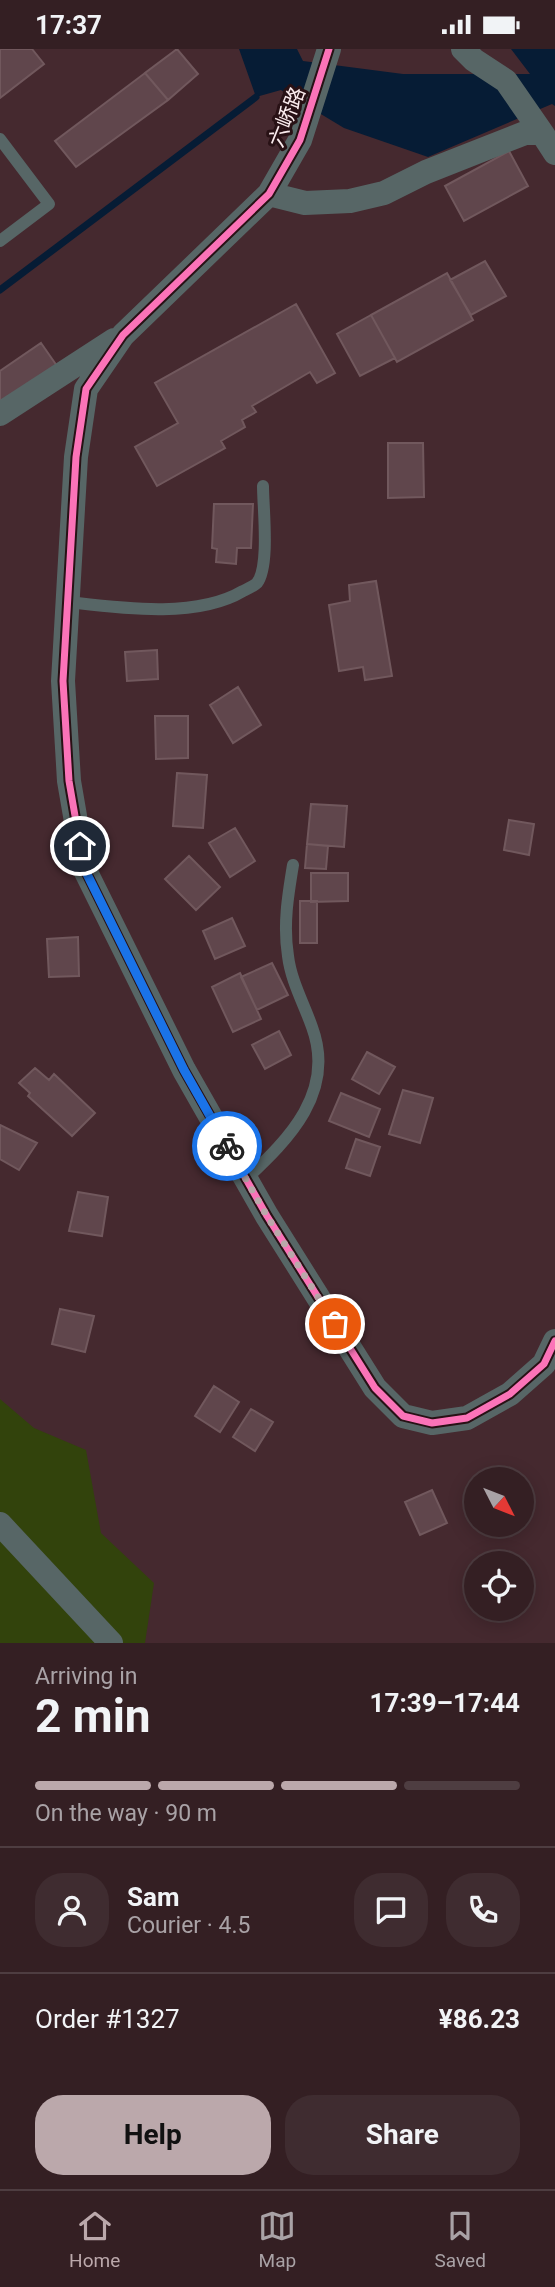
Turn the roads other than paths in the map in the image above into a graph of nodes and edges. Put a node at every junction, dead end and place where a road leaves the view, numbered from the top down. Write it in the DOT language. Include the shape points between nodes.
graph roads {
  1 [pos="330,49"];
  2 [pos="463,49"];
  3 [pos="0,139"];
  4 [pos="549,143"];
  5 [pos="268,194"];
  6 [pos="0,241"];
  7 [pos="123,335"];
  8 [pos="0,414"];
  9 [pos="263,486"];
  10 [pos="68,602"];
  11 [pos="293,865"];
  12 [pos="246,1179"];
  13 [pos="555,1341"];
  14 [pos="0,1524"];
  15 [pos="111,1643"];
  1 -- 5 [label="street, 六峤路" via="300,140"];
  2 -- 4 [label="street" via="506,81"];
  3 -- 6 [label="lane" via="49,204"];
  4 -- 5 [label="street" via="525,133 384,193 351,201 305,203"];
  5 -- 7 [label="street, 六峤路"];
  7 -- 8 [label="street"];
  7 -- 10 [label="street" via="86,389 76,457"];
  9 -- 10 [label="lane" via="264,565 257,583 239,594 187,607 137,610"];
  10 -- 12 [label="street" via="63,681 69,781 84,868 184,1070"];
  11 -- 12 [label="lane" via="285,912 288,957 314,1031 319,1071 300,1123"];
  12 -- 13 [label="street" via="375,1388 403,1416 432,1423 467,1418 510,1394 544,1364"];
  14 -- 15 [label="street"];
}
